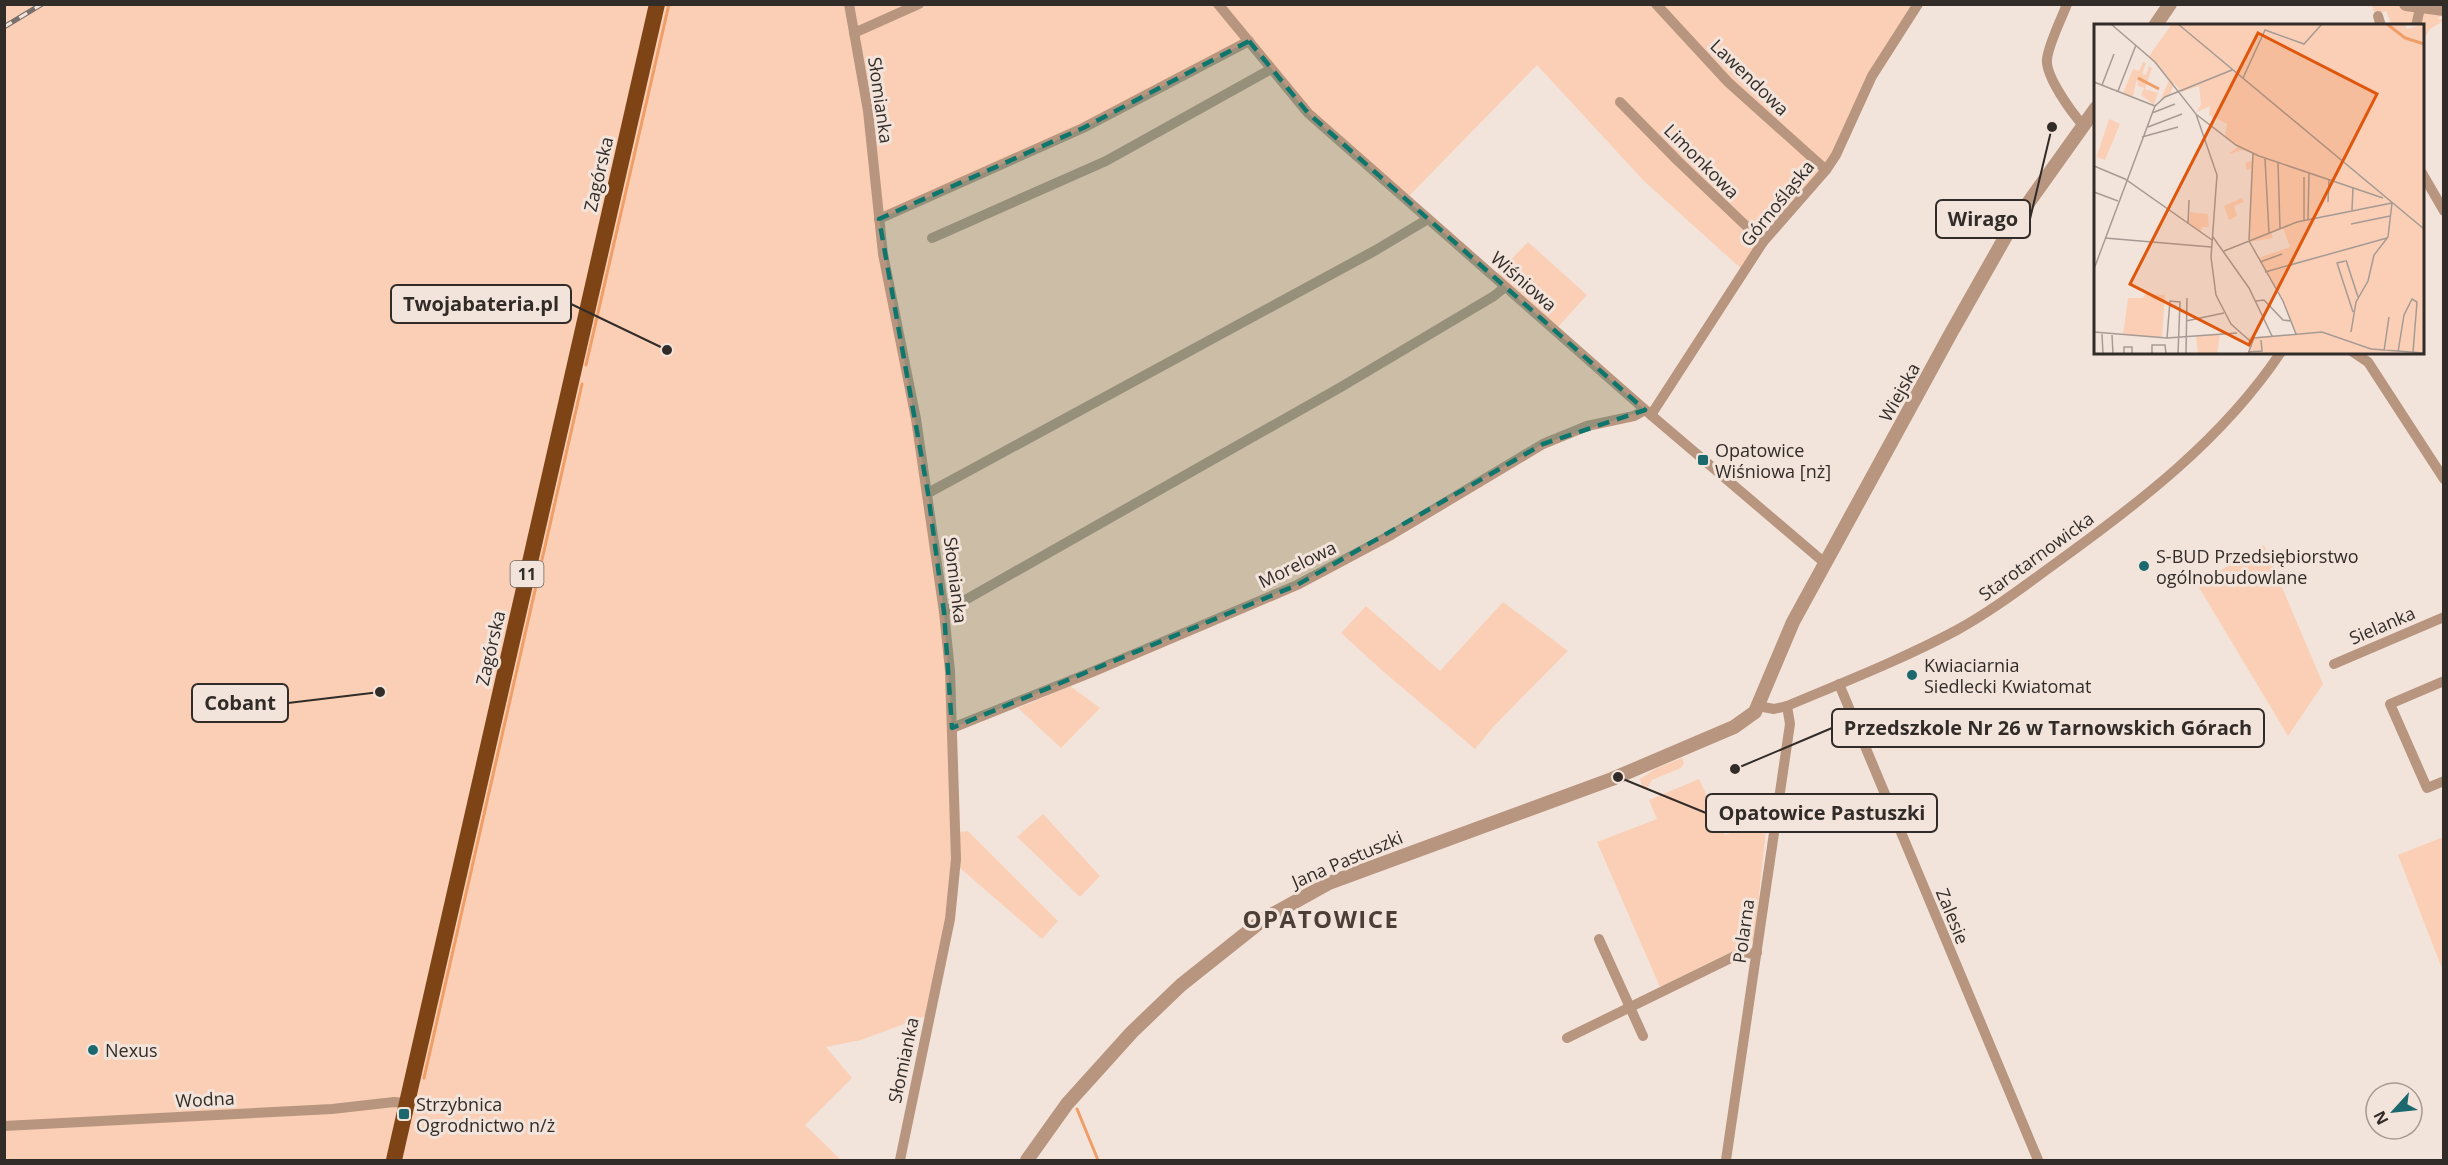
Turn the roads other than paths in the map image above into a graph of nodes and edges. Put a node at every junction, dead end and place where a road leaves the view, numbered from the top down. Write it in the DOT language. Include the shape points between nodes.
graph roads {
  1 [pos="657,4"];
  2 [pos="849,4"];
  3 [pos="919,4"];
  4 [pos="1218,4"];
  5 [pos="1656,4"];
  6 [pos="1918,4"];
  7 [pos="2067,4"];
  8 [pos="2170,4"];
  9 [pos="2413,6"];
  10 [pos="2444,9"];
  11 [pos="2156,24"];
  12 [pos="2416,24"];
  13 [pos="854,33"];
  14 [pos="1249,41"];
  15 [pos="1271,69"];
  16 [pos="1620,102"];
  17 [pos="2094,111"];
  18 [pos="2083,125"];
  19 [pos="1826,170"];
  20 [pos="2424,176"];
  21 [pos="2444,211"];
  22 [pos="879,219"];
  23 [pos="1428,219"];
  24 [pos="933,238"];
  25 [pos="1763,242"];
  26 [pos="1505,287"];
  27 [pos="2280,354"];
  28 [pos="2356,354"];
  29 [pos="1648,413"];
  30 [pos="2444,479"];
  31 [pos="928,493"];
  32 [pos="1826,564"];
  33 [pos="944,612"];
  34 [pos="2444,617"];
  35 [pos="2334,664"];
  36 [pos="2444,681"];
  37 [pos="1839,684"];
  38 [pos="1758,706"];
  39 [pos="1787,706"];
  40 [pos="952,728"];
  41 [pos="2444,781"];
  42 [pos="1599,939"];
  43 [pos="1757,953"];
  44 [pos="1631,1007"];
  45 [pos="1643,1036"];
  46 [pos="1567,1038"];
  47 [pos="406,1103"];
  48 [pos="4,1126"];
  49 [pos="394,1161"];
  50 [pos="900,1161"];
  51 [pos="1027,1161"];
  52 [pos="1726,1161"];
  53 [pos="2038,1161"];
  1 -- 47 [label="highway, Zagórska / 11"];
  2 -- 13 [label="street, Słomianka"];
  3 -- 13 [label="street"];
  4 -- 14 [label="street, Wiśniowa"];
  5 -- 19 [label="street, Lawendowa" via="1728,82"];
  6 -- 19 [label="street, Górnośląska" via="1872,76"];
  7 -- 18 [label="street" via="2047,60 2054,83"];
  8 -- 11 [label="street"];
  9 -- 10 [label="street"];
  9 -- 12 [label="street"];
  13 -- 22 [label="street, Słomianka" via="868,111"];
  14 -- 15 [label="street, Wiśniowa"];
  14 -- 22 [label="street" via="1083,128"];
  15 -- 23 [label="street, Wiśniowa" via="1308,113"];
  15 -- 24 [label="street" via="1106,161"];
  16 -- 25 [label="street, Limonkowa"];
  17 -- 18 [label="street, Wiejska"];
  18 -- 32 [label="street, Wiejska" via="2011,227"];
  19 -- 25 [label="street, Górnośląska"];
  20 -- 21 [label="street"];
  22 -- 31 [label="street, Słomianka"];
  23 -- 26 [label="street, Wiśniowa"];
  23 -- 31 [label="street"];
  25 -- 29 [label="street, Górnośląska"];
  26 -- 29 [label="street, Wiśniowa"];
  26 -- 33 [label="street" via="1341,387"];
  27 -- 37 [label="street, Starotarnowicka" via="2210,440 2100,531 1975,620"];
  28 -- 30 [label="street" via="2368,362"];
  29 -- 32 [label="street, Wiśniowa"];
  29 -- 40 [label="street, Morelowa" via="1587,426 1543,444 1391,535 1297,585"];
  31 -- 33 [label="street, Słomianka"];
  32 -- 38 [label="street, Wiejska" via="1781,646"];
  33 -- 40 [label="street, Słomianka"];
  34 -- 35 [label="street, Sielanka"];
  36 -- 41 [label="street" via="2390,704 2427,788"];
  37 -- 39 [label="street, Starotarnowicka"];
  37 -- 53 [label="street, Zalesie"];
  38 -- 39 [label="street, Starotarnowicka"];
  38 -- 51 [label="street, Jana Pastuszki" via="1742,723 1612,779 1363,869 1294,900 1180,985 1067,1104"];
  39 -- 43 [label="street, Polarna" via="1790,724"];
  40 -- 50 [label="street, Słomianka" via="954,889"];
  42 -- 44 [label="street"];
  43 -- 44 [label="street" via="1739,954"];
  43 -- 52 [label="street, Polarna"];
  44 -- 45 [label="street"];
  44 -- 46 [label="street"];
  47 -- 48 [label="street, Wodna"];
  47 -- 49 [label="highway, Zagórska / 11"];
}
